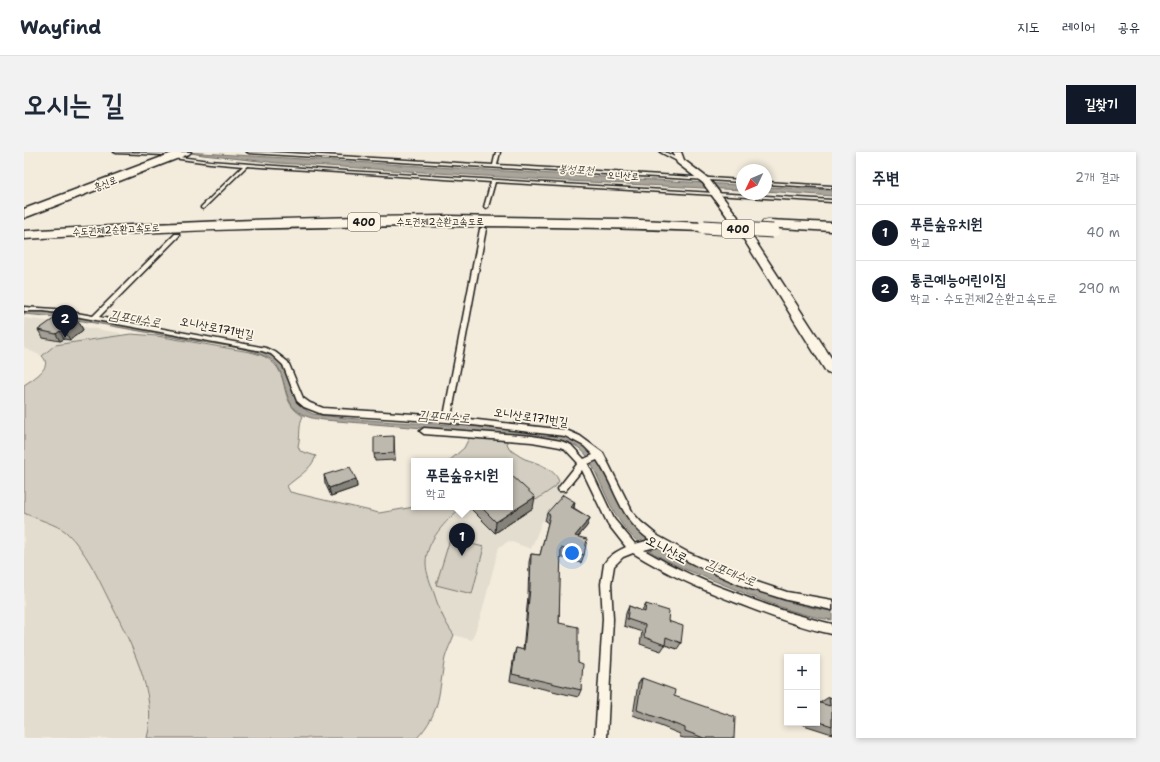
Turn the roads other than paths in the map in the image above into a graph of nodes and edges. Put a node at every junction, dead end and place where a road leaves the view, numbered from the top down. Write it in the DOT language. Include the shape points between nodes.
graph roads {
  1 [pos="116,152"];
  2 [pos="249,152"];
  3 [pos="498,152"];
  4 [pos="662,152"];
  5 [pos="173,154"];
  6 [pos="678,156"];
  7 [pos="246,165"];
  8 [pos="495,167"];
  9 [pos="705,180"];
  10 [pos="736,181"];
  11 [pos="493,182"];
  12 [pos="772,183"];
  13 [pos="832,187"];
  14 [pos="716,194"];
  15 [pos="832,201"];
  16 [pos="486,207"];
  17 [pos="203,208"];
  18 [pos="24,209"];
  19 [pos="24,214"];
  20 [pos="733,217"];
  21 [pos="701,224"];
  22 [pos="24,227"];
  23 [pos="770,227"];
  24 [pos="832,227"];
  25 [pos="483,229"];
  26 [pos="745,233"];
  27 [pos="832,233"];
  28 [pos="24,235"];
  29 [pos="177,235"];
  30 [pos="24,309"];
  31 [pos="95,318"];
  32 [pos="832,370"];
  33 [pos="447,419"];
  34 [pos="424,432"];
  35 [pos="599,456"];
  36 [pos="583,463"];
  37 [pos="562,489"];
  38 [pos="659,543"];
  39 [pos="636,548"];
  40 [pos="832,605"];
  41 [pos="832,629"];
  42 [pos="600,738"];
  1 -- 5 [label="lane"];
  2 -- 8 [label="lane, 오니산로"];
  3 -- 8 [label="lane"];
  4 -- 6 [label="lane"];
  5 -- 7 [label="lane" via="184,160"];
  5 -- 18 [label="main road, 흥신로"];
  5 -- 19 [label="main road, 흥신로"];
  6 -- 9 [label="street"];
  7 -- 11 [label="lane"];
  7 -- 17 [label="lane"];
  8 -- 9 [label="lane, 오니산로"];
  9 -- 10 [label="lane, 오니산로"];
  9 -- 14 [label="street"];
  11 -- 14 [label="lane"];
  11 -- 16 [label="lane"];
  12 -- 13 [label="lane"];
  14 -- 15 [label="lane"];
  14 -- 20 [label="street"];
  21 -- 22 [label="main road, 수도권제2순환고속도로 / 400" via="509,216 265,216"];
  21 -- 23 [label="main road, 수도권제2순환고속도로 / 400, bridge"];
  21 -- 28 [label="main road, 수도권제2순환고속도로 / 400" via="397,221 262,223"];
  23 -- 24 [label="main road, 수도권제2순환고속도로 / 400"];
  23 -- 27 [label="main road, 수도권제2순환고속도로 / 400"];
  25 -- 33 [label="lane"];
  26 -- 32 [label="street"];
  29 -- 31 [label="lane"];
  30 -- 31 [label="lane, 오니산로171번길"];
  31 -- 33 [label="lane, 오니산로171번길" via="183,333 273,353 286,364 300,399 322,411"];
  33 -- 35 [label="lane, 오니산로171번길" via="566,433 591,446"];
  34 -- 36 [label="lane" via="548,442 568,448"];
  35 -- 36 [label="lane"];
  35 -- 38 [label="lane, 오니산로171번길" via="606,465 626,510 637,524"];
  36 -- 37 [label="lane"];
  36 -- 39 [label="lane" via="614,526"];
  38 -- 39 [label="lane"];
  38 -- 40 [label="lane, 오니산로171번길" via="741,581 788,596"];
  39 -- 41 [label="lane, 오니산로" via="665,567 716,590 790,618"];
  39 -- 42 [label="lane, 오니산로" via="620,554 609,564 606,584 608,626"];
}
